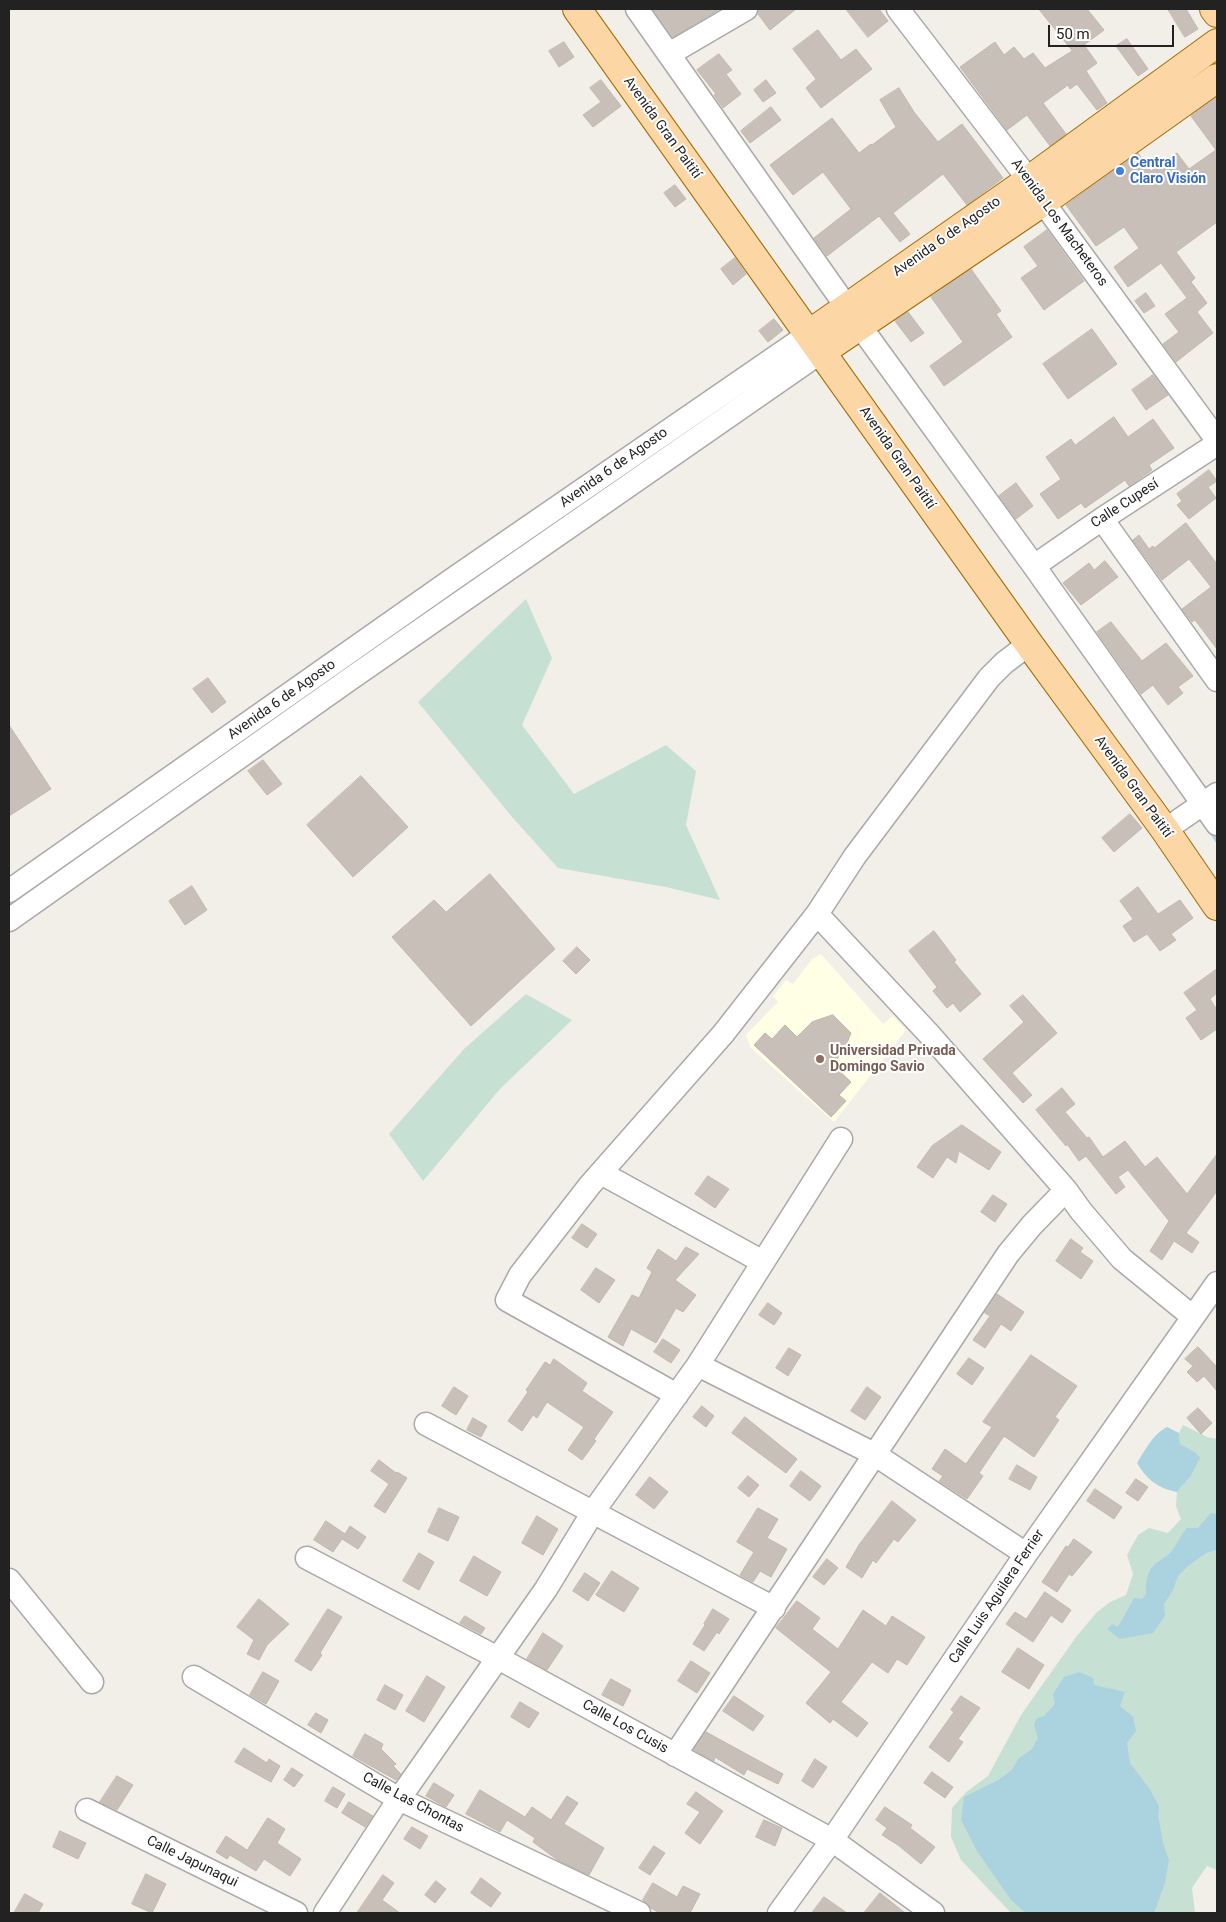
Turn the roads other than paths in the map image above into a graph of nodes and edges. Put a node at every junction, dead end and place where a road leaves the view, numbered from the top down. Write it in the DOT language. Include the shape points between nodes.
graph roads {
  1 [pos="577,9"];
  2 [pos="637,9"];
  3 [pos="746,9"];
  4 [pos="898,9"];
  5 [pos="1214,9"];
  6 [pos="1217,13"];
  7 [pos="1217,43"];
  8 [pos="669,54"];
  9 [pos="1217,78"];
  10 [pos="1036,191"];
  11 [pos="853,316"];
  12 [pos="815,343"];
  13 [pos="1217,440"];
  14 [pos="1217,444"];
  15 [pos="638,451"];
  16 [pos="650,470"];
  17 [pos="1102,519"];
  18 [pos="1034,566"];
  19 [pos="1029,644"];
  20 [pos="1217,680"];
  21 [pos="235,746"];
  22 [pos="1210,800"];
  23 [pos="1217,824"];
  24 [pos="1165,830"];
  25 [pos="105,838"];
  26 [pos="9,891"];
  27 [pos="1217,906"];
  28 [pos="817,914"];
  29 [pos="9,920"];
  30 [pos="841,1139"];
  31 [pos="601,1173"];
  32 [pos="1066,1190"];
  33 [pos="763,1262"];
  34 [pos="1217,1283"];
  35 [pos="1193,1317"];
  36 [pos="698,1365"];
  37 [pos="677,1395"];
  38 [pos="426,1424"];
  39 [pos="874,1454"];
  40 [pos="593,1512"];
  41 [pos="1026,1554"];
  42 [pos="308,1558"];
  43 [pos="9,1580"];
  44 [pos="774,1608"];
  45 [pos="498,1658"];
  46 [pos="194,1677"];
  47 [pos="92,1682"];
  48 [pos="675,1755"];
  49 [pos="400,1799"];
  50 [pos="87,1810"];
  51 [pos="832,1840"];
  52 [pos="296,1913"];
  53 [pos="325,1913"];
  54 [pos="639,1913"];
  55 [pos="779,1913"];
  56 [pos="932,1913"];
  1 -- 12 [label="main road, Avenida Gran Paitití"];
  2 -- 8 [label="street"];
  3 -- 8 [label="street"];
  4 -- 10 [label="street, Avenida Los Macheteros"];
  5 -- 6 [label="main road"];
  7 -- 10 [label="main road, Avenida 6 de Agosto"];
  8 -- 11 [label="street"];
  9 -- 10 [label="main road, Avenida 6 de Agosto"];
  10 -- 11 [label="main road, Avenida 6 de Agosto"];
  10 -- 13 [label="street, Avenida Los Macheteros"];
  11 -- 12 [label="main road, Avenida 6 de Agosto"];
  11 -- 18 [label="street"];
  12 -- 15 [label="street, Avenida 6 de Agosto"];
  12 -- 16 [label="street, Avenida 6 de Agosto"];
  12 -- 19 [label="main road, Avenida Gran Paitití"];
  14 -- 17 [label="street, Calle Cupesí"];
  15 -- 16 [label="street"];
  15 -- 21 [label="street, Avenida 6 de Agosto" via="453,579"];
  16 -- 21 [label="street, Avenida 6 de Agosto"];
  17 -- 18 [label="street, Calle Cupesí"];
  17 -- 20 [label="street"];
  18 -- 22 [label="street"];
  19 -- 24 [label="main road, Avenida Gran Paitití"];
  19 -- 28 [label="street" via="989,678 855,856"];
  21 -- 25 [label="street, Avenida 6 de Agosto"];
  22 -- 23 [label="street"];
  22 -- 24 [label="street"];
  24 -- 27 [label="main road, Avenida Gran Paitití"];
  25 -- 26 [label="street, Avenida 6 de Agosto"];
  25 -- 29 [label="street, Avenida 6 de Agosto"];
  28 -- 31 [label="street" via="723,1034"];
  28 -- 32 [label="street" via="930,1034"];
  30 -- 33 [label="street"];
  31 -- 33 [label="street"];
  31 -- 37 [label="street" via="520,1274 507,1300"];
  32 -- 35 [label="street" via="1122,1259"];
  32 -- 39 [label="street" via="1008,1254"];
  33 -- 36 [label="street"];
  34 -- 35 [label="street, Calle Luis Aguilera Ferrier"];
  35 -- 41 [label="street, Calle Luis Aguilera Ferrier"];
  36 -- 37 [label="street"];
  36 -- 39 [label="street"];
  37 -- 40 [label="street"];
  38 -- 40 [label="street"];
  39 -- 41 [label="street"];
  39 -- 44 [label="street"];
  40 -- 44 [label="street"];
  40 -- 45 [label="street" via="546,1589"];
  41 -- 51 [label="street, Calle Luis Aguilera Ferrier"];
  42 -- 45 [label="street, Calle Los Cusis"];
  43 -- 47 [label="street"];
  44 -- 48 [label="street"];
  45 -- 48 [label="street, Calle Los Cusis"];
  45 -- 49 [label="street"];
  46 -- 49 [label="street, Calle Las Chontas"];
  48 -- 51 [label="street, Calle Los Cusis"];
  49 -- 53 [label="street"];
  49 -- 54 [label="street, Calle Las Chontas"];
  50 -- 52 [label="street, Calle Japunaqui"];
  51 -- 55 [label="street, Calle Luis Aguilera Ferrier"];
  51 -- 56 [label="street, Calle Los Cusis"];
}
